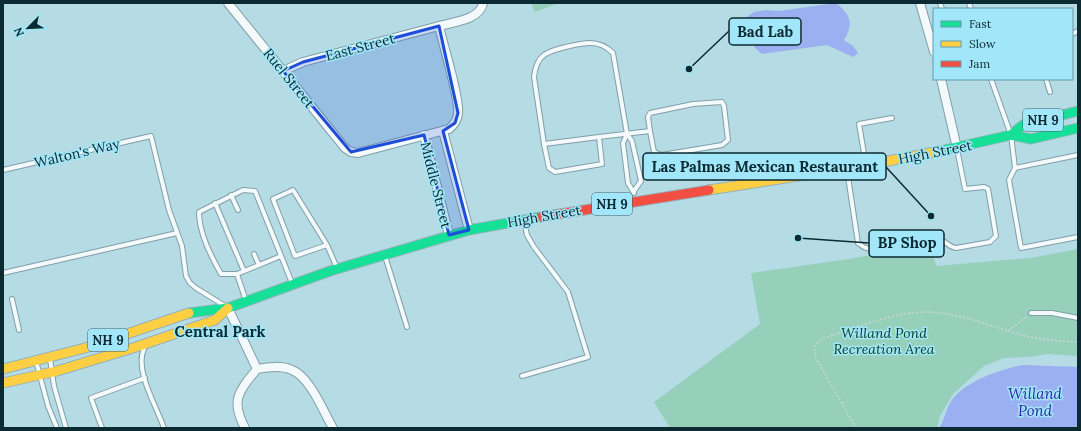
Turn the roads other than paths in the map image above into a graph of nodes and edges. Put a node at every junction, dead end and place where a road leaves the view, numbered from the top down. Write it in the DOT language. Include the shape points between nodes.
graph roads {
  1 [pos="228,3"];
  2 [pos="483,3"];
  3 [pos="920,3"];
  4 [pos="439,26"];
  5 [pos="933,48"];
  6 [pos="283,71"];
  7 [pos="941,80"];
  8 [pos="991,80"];
  9 [pos="1046,80"];
  10 [pos="1050,92"];
  11 [pos="1078,111"];
  12 [pos="892,118"];
  13 [pos="1078,128"];
  14 [pos="443,131"];
  15 [pos="650,131"];
  16 [pos="627,134"];
  17 [pos="424,135"];
  18 [pos="1011,135"];
  19 [pos="599,137"];
  20 [pos="544,144"];
  21 [pos="957,148"];
  22 [pos="351,152"];
  23 [pos="1078,155"];
  24 [pos="866,165"];
  25 [pos="847,168"];
  26 [pos="1014,168"];
  27 [pos="3,170"];
  28 [pos="231,195"];
  29 [pos="635,195"];
  30 [pos="215,203"];
  31 [pos="238,210"];
  32 [pos="524,218"];
  33 [pos="469,230"];
  34 [pos="177,233"];
  35 [pos="449,235"];
  36 [pos="1078,237"];
  37 [pos="327,245"];
  38 [pos="254,254"];
  39 [pos="384,254"];
  40 [pos="281,256"];
  41 [pos="259,265"];
  42 [pos="337,269"];
  43 [pos="244,271"];
  44 [pos="3,272"];
  45 [pos="237,274"];
  46 [pos="292,284"];
  47 [pos="12,299"];
  48 [pos="246,301"];
  49 [pos="228,308"];
  50 [pos="1031,313"];
  51 [pos="1078,318"];
  52 [pos="407,326"];
  53 [pos="19,330"];
  54 [pos="145,345"];
  55 [pos="50,357"];
  56 [pos="36,361"];
  57 [pos="3,369"];
  58 [pos="257,369"];
  59 [pos="52,373"];
  60 [pos="40,376"];
  61 [pos="522,376"];
  62 [pos="145,378"];
  63 [pos="3,383"];
  64 [pos="57,428"];
  65 [pos="66,428"];
  66 [pos="102,428"];
  67 [pos="164,428"];
  68 [pos="245,428"];
  69 [pos="333,428"];
  1 -- 6 [label="street, Ruel Street"];
  2 -- 4 [label="street, East Street" via="481,11 476,15"];
  3 -- 5 [label="street"];
  4 -- 6 [label="street, East Street" via="302,62"];
  4 -- 14 [label="street" via="458,113 455,123"];
  6 -- 22 [label="street, Ruel Street" via="345,148"];
  7 -- 21 [label="street"];
  8 -- 18 [label="lane"];
  9 -- 10 [label="lane"];
  11 -- 18 [label="main road, NH 9" via="1023,125"];
  12 -- 24 [label="lane" via="859,124"];
  13 -- 18 [label="main road, NH 9" via="1031,139"];
  14 -- 17 [label="street, Middle Street"];
  14 -- 33 [label="street, Middle Street"];
  15 -- 15 [label="lane" via="650,113 718,101 724,106 728,140 722,145 662,155 654,152"];
  15 -- 16 [label="lane"];
  16 -- 19 [label="lane"];
  16 -- 20 [label="lane" via="613,53 607,48 589,43 544,55 535,68 534,77"];
  16 -- 29 [label="lane" via="623,143 628,183"];
  16 -- 29 [label="lane" via="632,141 641,181"];
  17 -- 22 [label="street, Middle Street" via="358,153"];
  17 -- 35 [label="street, Middle Street"];
  18 -- 21 [label="main road, High Street / NH 9"];
  18 -- 26 [label="lane"];
  19 -- 20 [label="lane"];
  19 -- 20 [label="lane" via="602,164 555,172 547,163"];
  21 -- 24 [label="main road, High Street / NH 9"];
  21 -- 25 [label="lane" via="965,189 988,189 996,236 990,242 951,248 941,238 936,238 878,247 862,246 858,243"];
  23 -- 26 [label="lane"];
  24 -- 25 [label="main road, High Street / NH 9"];
  25 -- 29 [label="main road, High Street / NH 9"];
  26 -- 36 [label="lane" via="1009,180 1021,248"];
  27 -- 34 [label="lane, Walton's Way" via="151,136"];
  28 -- 30 [label="lane"];
  28 -- 31 [label="lane"];
  28 -- 40 [label="lane" via="243,190 255,191"];
  29 -- 32 [label="main road, High Street / NH 9"];
  30 -- 43 [label="lane"];
  30 -- 45 [label="lane" via="199,212 199,224 221,274"];
  32 -- 33 [label="main road, High Street / NH 9"];
  32 -- 61 [label="lane" via="534,247 568,292 588,357"];
  33 -- 35 [label="main road, High Street / NH 9"];
  34 -- 44 [label="lane"];
  34 -- 49 [label="lane" via="182,246 186,276 190,283"];
  35 -- 39 [label="main road, High Street / NH 9"];
  37 -- 37 [label="lane" via="293,190 273,199 296,256"];
  37 -- 42 [label="lane"];
  38 -- 41 [label="lane"];
  39 -- 42 [label="main road, High Street / NH 9"];
  39 -- 52 [label="lane"];
  40 -- 41 [label="lane"];
  40 -- 46 [label="lane"];
  41 -- 43 [label="lane"];
  42 -- 46 [label="main road, High Street / NH 9"];
  43 -- 45 [label="lane"];
  45 -- 48 [label="lane"];
  46 -- 48 [label="main road, High Street / NH 9"];
  47 -- 53 [label="lane"];
  48 -- 49 [label="main road, High Street / NH 9"];
  49 -- 54 [label="main road, High Street / NH 9" via="215,320"];
  49 -- 55 [label="main road, High Street / NH 9" via="194,311 85,348"];
  49 -- 58 [label="street"];
  50 -- 51 [label="lane" via="1052,313"];
  54 -- 59 [label="main road, High Street / NH 9"];
  54 -- 62 [label="lane" via="140,363"];
  55 -- 56 [label="main road, High Street / NH 9"];
  55 -- 59 [label="lane"];
  56 -- 57 [label="main road, High Street / NH 9"];
  56 -- 60 [label="lane"];
  58 -- 68 [label="street" via="240,389 237,397 239,414"];
  58 -- 69 [label="street" via="282,367 300,374"];
  59 -- 60 [label="main road, High Street / NH 9"];
  59 -- 65 [label="lane"];
  60 -- 63 [label="main road, High Street / NH 9"];
  60 -- 64 [label="lane"];
  62 -- 66 [label="lane" via="91,398"];
  62 -- 67 [label="lane"];
}
